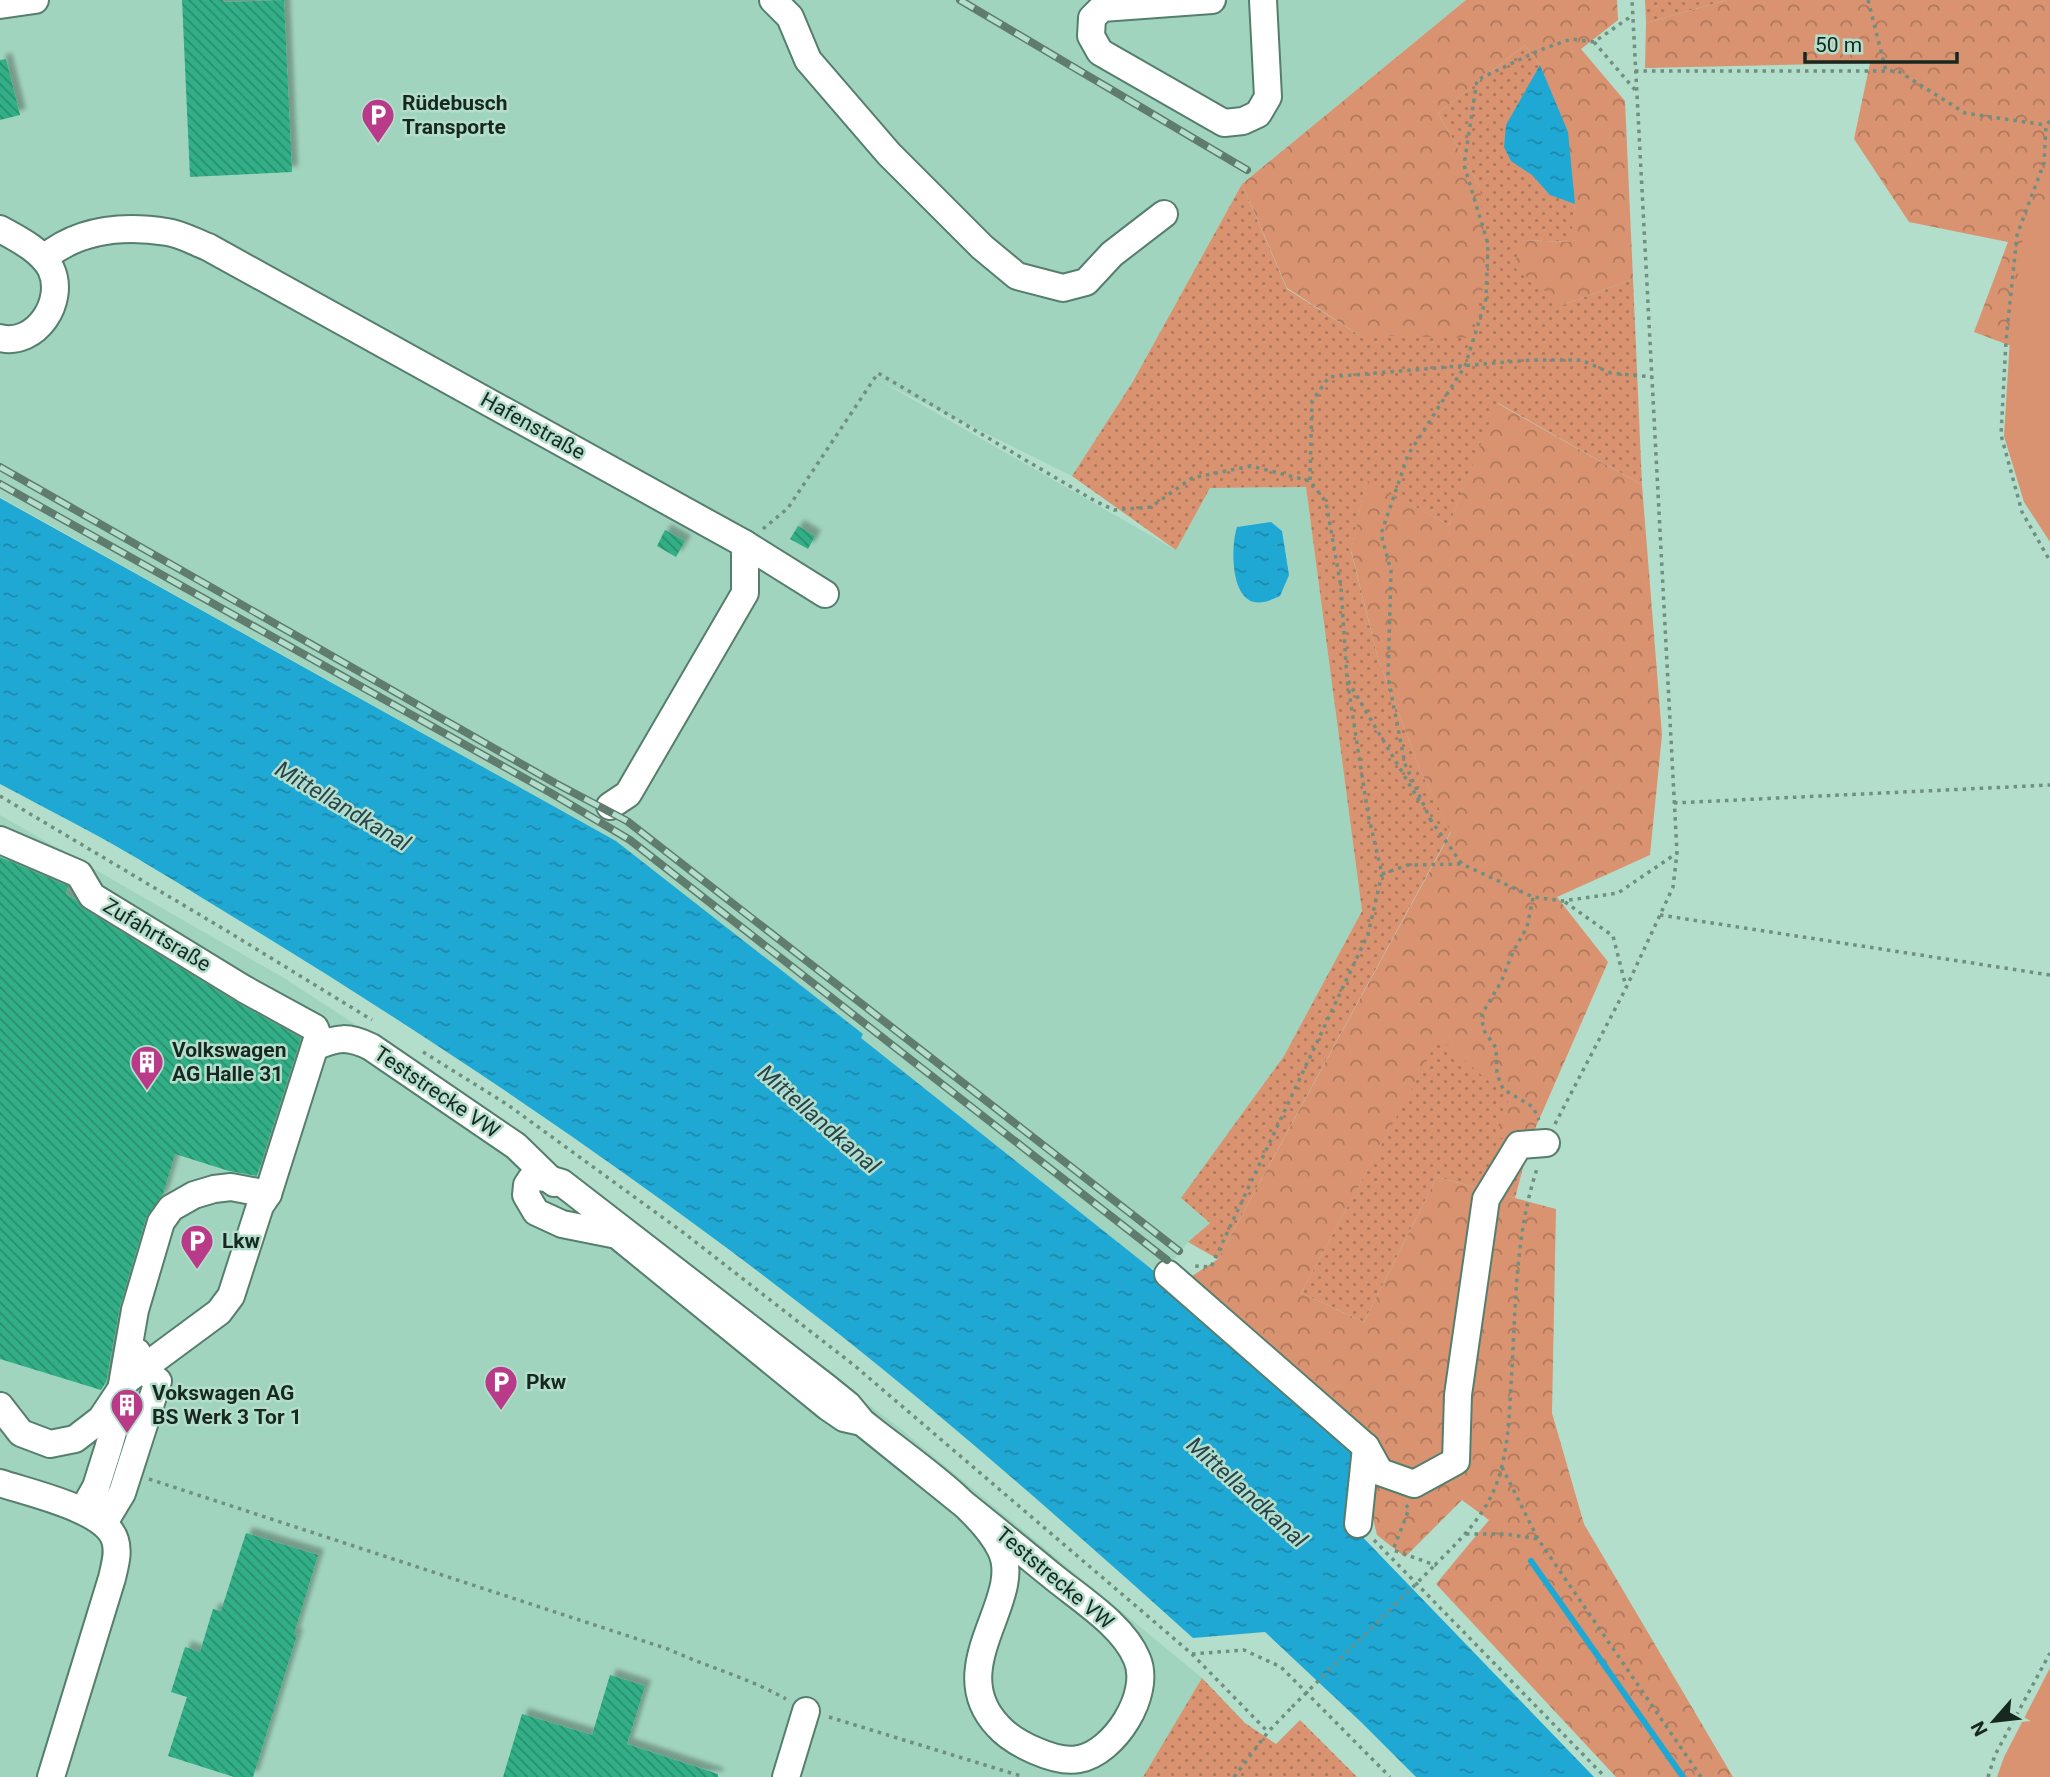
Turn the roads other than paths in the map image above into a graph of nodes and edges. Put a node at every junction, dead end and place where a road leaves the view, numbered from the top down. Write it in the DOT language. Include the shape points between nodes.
graph roads {
  1 [pos="36,0"];
  2 [pos="772,0"];
  3 [pos="1212,0"];
  4 [pos="1263,0"];
  5 [pos="0,5"];
  6 [pos="1164,214"];
  7 [pos="0,229"];
  8 [pos="44,258"];
  9 [pos="0,338"];
  10 [pos="745,544"];
  11 [pos="825,593"];
  12 [pos="610,806"];
  13 [pos="0,840"];
  14 [pos="314,1047"];
  15 [pos="1547,1140"];
  16 [pos="547,1177"];
  17 [pos="268,1195"];
  18 [pos="162,1263"];
  19 [pos="1177,1270"];
  20 [pos="141,1369"];
  21 [pos="120,1391"];
  22 [pos="0,1406"];
  23 [pos="862,1422"];
  24 [pos="1366,1447"];
  25 [pos="0,1483"];
  26 [pos="94,1516"];
  27 [pos="1358,1524"];
  28 [pos="806,1711"];
  29 [pos="51,1777"];
  30 [pos="786,1777"];
  1 -- 5 [label="street"];
  2 -- 6 [label="street" via="790,16 808,60 889,153 1017,276 1063,288 1086,282 1112,254"];
  3 -- 4 [label="street" via="1102,8 1092,18 1091,36 1100,52 1224,123 1243,121 1258,114 1268,97"];
  7 -- 8 [label="street"];
  8 -- 9 [label="street" via="55,281 48,316 22,337"];
  8 -- 10 [label="street, Hafenstraße" via="74,238 119,230 169,232 208,247"];
  10 -- 11 [label="street, Hafenstraße"];
  10 -- 12 [label="street" via="744,593 628,794"];
  13 -- 14 [label="street, Zufahrtsraße" via="79,874 92,896 315,1028"];
  14 -- 16 [label="street, Teststrecke VW" via="334,1039 355,1040 370,1047 516,1146"];
  14 -- 17 [label="street"];
  15 -- 24 [label="street" via="1520,1145 1486,1199 1458,1395 1456,1461 1414,1484 1380,1472"];
  16 -- 23 [label="street, Teststrecke VW" via="562,1183 700,1288 848,1405"];
  16 -- 23 [label="street, Teststrecke VW" via="538,1176 527,1185 526,1195 536,1213 562,1224 617,1235 828,1407 844,1418"];
  17 -- 20 [label="street" via="260,1206 231,1296 219,1312"];
  17 -- 21 [label="street" via="231,1187 194,1195 171,1208 162,1222 135,1310"];
  18 -- 20 [label="street" via="137,1340"];
  19 -- 24 [label="street"];
  20 -- 21 [label="street"];
  20 -- 26 [label="street" via="158,1381 122,1493"];
  21 -- 22 [label="street" via="101,1419 75,1439 50,1444 21,1433"];
  21 -- 26 [label="street" via="96,1487"];
  23 -- 23 [label="street, Teststrecke VW" via="967,1506 1124,1636 1139,1662 1135,1704 1124,1725 1096,1752 1078,1760 1062,1758 1022,1745 996,1725 978,1683 1004,1586 1002,1551 969,1508"];
  24 -- 27 [label="street"];
  25 -- 26 [label="street"];
  26 -- 29 [label="street" via="115,1540 117,1558"];
  28 -- 30 [label="street"];
}
